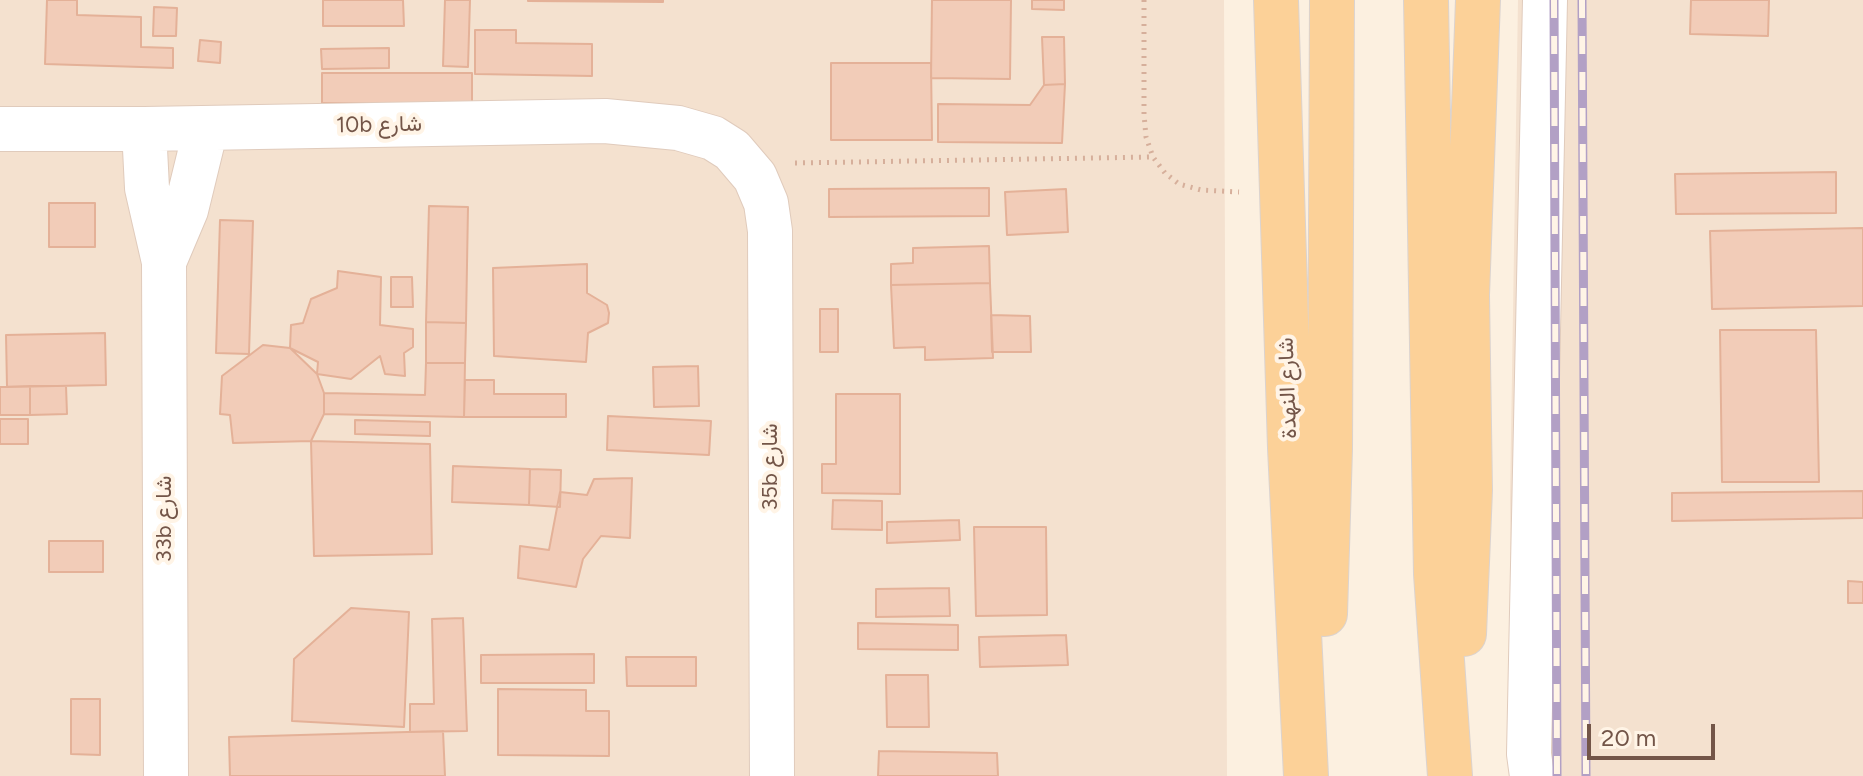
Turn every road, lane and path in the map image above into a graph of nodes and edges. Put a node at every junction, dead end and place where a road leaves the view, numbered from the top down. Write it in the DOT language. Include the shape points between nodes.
graph roads {
  1 [pos="1144,0"];
  2 [pos="1276,0"];
  3 [pos="1332,0"];
  4 [pos="1426,0"];
  5 [pos="1478,0"];
  6 [pos="1545,0"];
  7 [pos="206,128"];
  8 [pos="0,129"];
  9 [pos="144,129"];
  10 [pos="1153,157"];
  11 [pos="746,164"];
  12 [pos="1280,194"];
  13 [pos="164,262"];
  14 [pos="166,776"];
  15 [pos="772,776"];
  16 [pos="1309,776"];
  17 [pos="1450,776"];
  18 [pos="1457,776"];
  19 [pos="1532,776"];
  1 -- 10 [label="path" via="1144,114"];
  2 -- 12 [label="main road, شارع النهدة"];
  3 -- 16 [label="main road, شارع النهدة" via="1328,535 1325,627"];
  4 -- 17 [label="main road" via="1436,574"];
  5 -- 18 [label="main road" via="1467,295 1470,490"];
  6 -- 19 [label="street"];
  7 -- 9 [label="street, 10b شارع"];
  7 -- 11 [label="street, 10b شارع" via="605,121 678,128 713,138"];
  7 -- 13 [label="street, 33b شارع" via="186,210"];
  8 -- 9 [label="street, 10b شارع"];
  9 -- 13 [label="street, 33b شارع" via="147,188"];
  10 -- 11 [label="path"];
  10 -- 12 [label="path" via="1179,184"];
  11 -- 15 [label="street, 35b شارع" via="766,203 770,231"];
  12 -- 16 [label="main road, شارع النهدة"];
  13 -- 14 [label="street, 33b شارع"];
}
